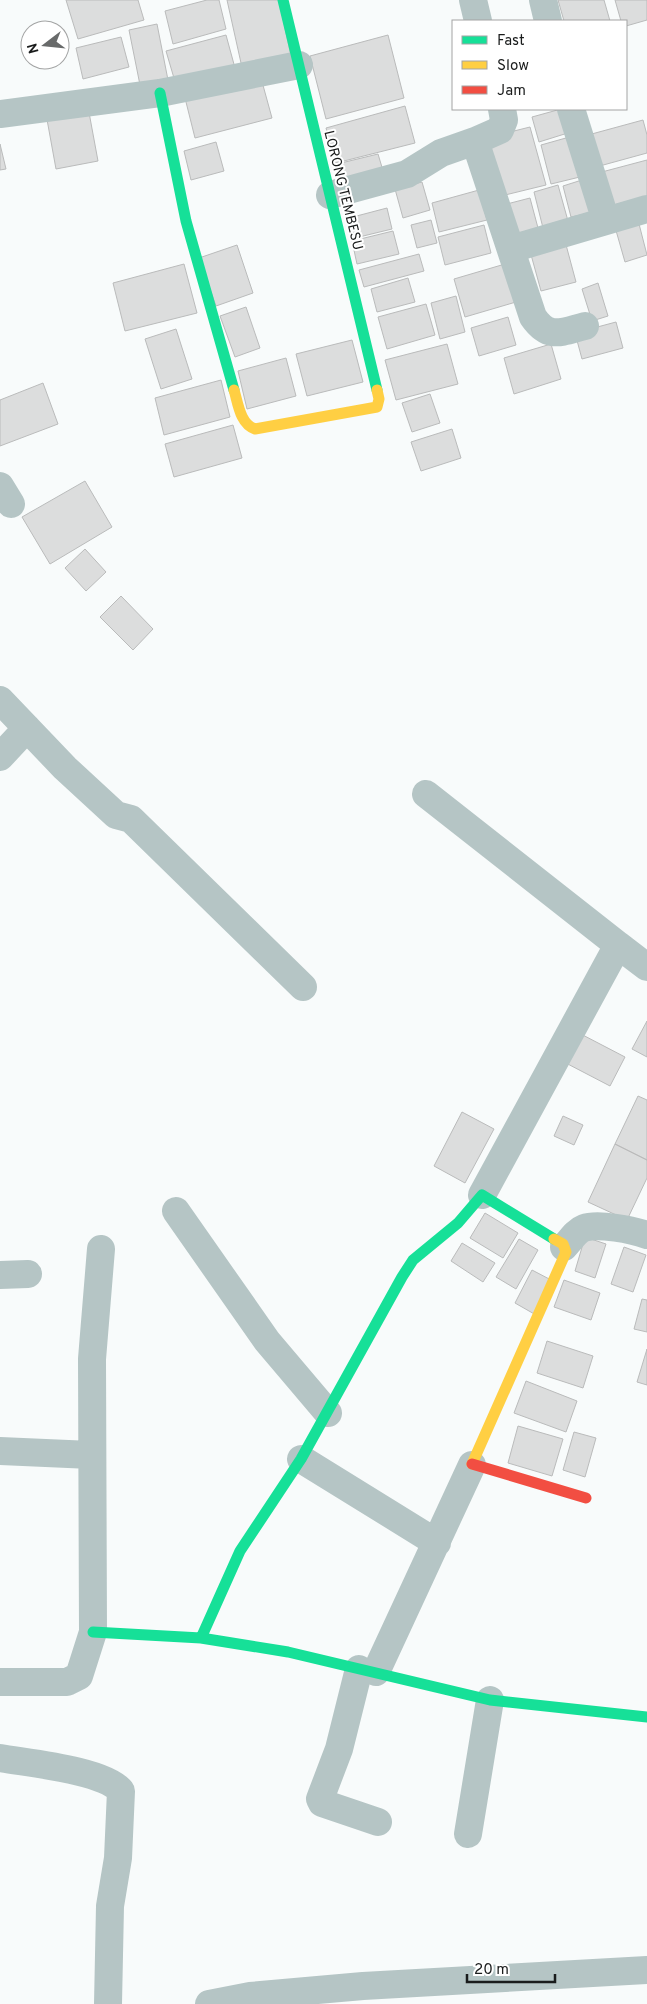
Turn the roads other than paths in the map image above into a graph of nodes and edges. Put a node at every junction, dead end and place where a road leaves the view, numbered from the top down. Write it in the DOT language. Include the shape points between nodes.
graph roads {
  1 [pos="283,0"];
  2 [pos="473,0"];
  3 [pos="543,0"];
  4 [pos="478,20"];
  5 [pos="548,20"];
  6 [pos="298,66"];
  7 [pos="160,93"];
  8 [pos="502,110"];
  9 [pos="572,110"];
  10 [pos="0,114"];
  11 [pos="475,141"];
  12 [pos="330,195"];
  13 [pos="647,209"];
  14 [pos="606,220"];
  15 [pos="511,249"];
  16 [pos="585,326"];
  17 [pos="0,700"];
  18 [pos="27,728"];
  19 [pos="0,757"];
  20 [pos="426,794"];
  21 [pos="618,945"];
  22 [pos="647,967"];
  23 [pos="303,987"];
  24 [pos="482,1195"];
  25 [pos="176,1211"];
  26 [pos="647,1234"];
  27 [pos="564,1247"];
  28 [pos="100,1249"];
  29 [pos="28,1274"];
  30 [pos="0,1275"];
  31 [pos="328,1413"];
  32 [pos="0,1451"];
  33 [pos="91,1455"];
  34 [pos="301,1460"];
  35 [pos="472,1465"];
  36 [pos="586,1498"];
  37 [pos="437,1543"];
  38 [pos="93,1632"];
  39 [pos="201,1638"];
  40 [pos="367,1670"];
  41 [pos="0,1682"];
  42 [pos="490,1700"];
  43 [pos="647,1717"];
  44 [pos="0,1758"];
  45 [pos="378,1822"];
  46 [pos="468,1834"];
  47 [pos="647,1970"];
  48 [pos="108,2004"];
  49 [pos="209,2004"];
  1 -- 6 [label="street, LORONG TEMBESU"];
  2 -- 4 [label="street"];
  3 -- 5 [label="street"];
  6 -- 7 [label="street"];
  6 -- 12 [label="street, LORONG TEMBESU"];
  7 -- 10 [label="street"];
  7 -- 12 [label="street, LORONG TEMBESU" via="186,221 241,415 246,424 255,429 372,409 379,402"];
  8 -- 11 [label="street" via="504,120 500,130"];
  9 -- 14 [label="street"];
  11 -- 12 [label="street" via="441,153 407,174"];
  11 -- 15 [label="street"];
  13 -- 14 [label="street"];
  14 -- 15 [label="street"];
  15 -- 16 [label="street" via="533,317 541,328 555,334"];
  17 -- 18 [label="street"];
  18 -- 19 [label="street"];
  18 -- 23 [label="street" via="116,815 131,819"];
  20 -- 21 [label="street"];
  21 -- 22 [label="street"];
  21 -- 24 [label="street"];
  24 -- 27 [label="street"];
  24 -- 31 [label="street" via="458,1223 413,1260"];
  25 -- 31 [label="street" via="267,1341"];
  26 -- 27 [label="street" via="585,1228"];
  27 -- 35 [label="street" via="566,1256"];
  28 -- 33 [label="street" via="92,1359"];
  29 -- 30 [label="street"];
  31 -- 34 [label="street"];
  32 -- 33 [label="street"];
  33 -- 38 [label="street"];
  34 -- 37 [label="street"];
  34 -- 39 [label="street" via="240,1550"];
  35 -- 36 [label="street"];
  35 -- 37 [label="street"];
  37 -- 40 [label="street"];
  38 -- 39 [label="street"];
  38 -- 41 [label="street" via="79,1676 74,1680"];
  39 -- 40 [label="street" via="288,1652"];
  40 -- 42 [label="street"];
  40 -- 45 [label="street" via="320,1799 322,1803"];
  42 -- 43 [label="street"];
  42 -- 46 [label="street"];
  44 -- 48 [label="street" via="86,1773 121,1791 118,1858 110,1906"];
  47 -- 49 [label="street" via="363,1986 250,1996"];
}
